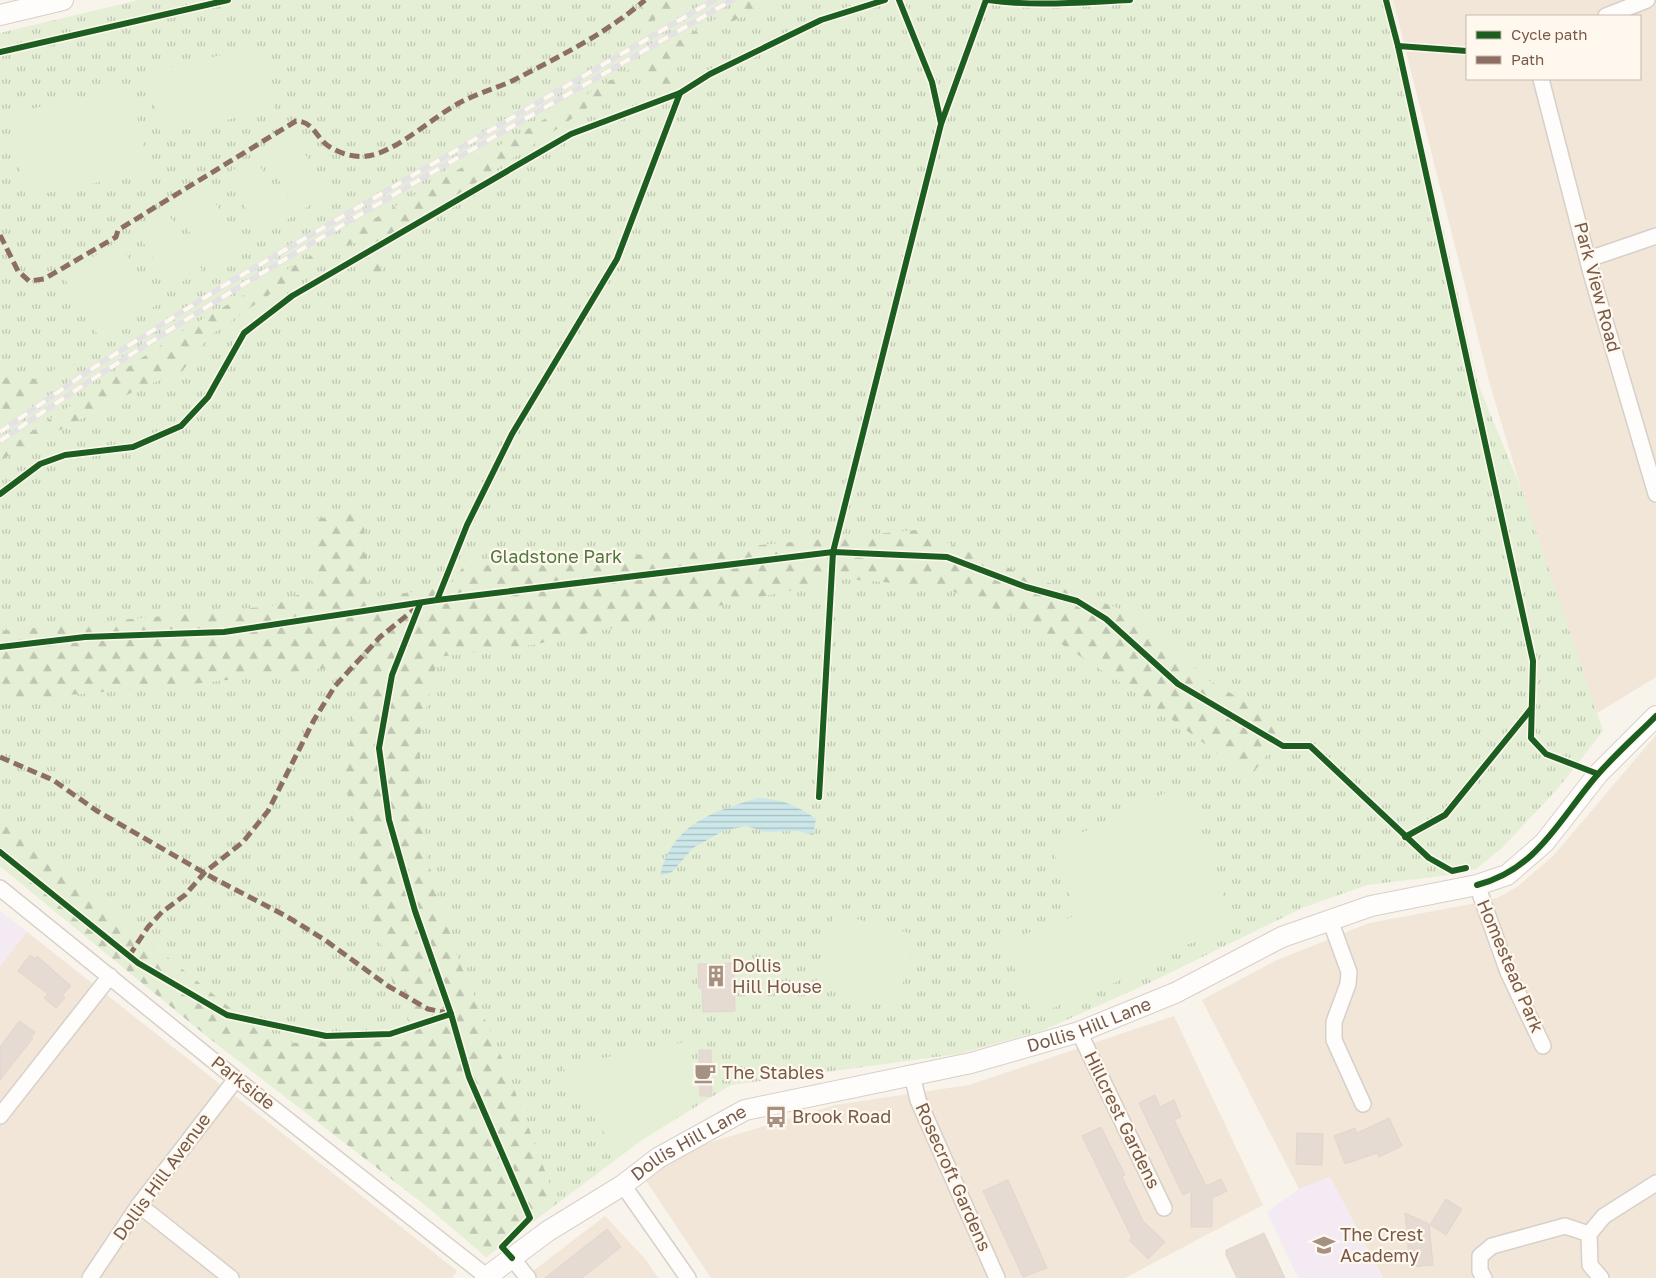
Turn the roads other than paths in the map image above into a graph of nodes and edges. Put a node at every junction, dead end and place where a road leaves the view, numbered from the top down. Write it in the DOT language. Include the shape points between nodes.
graph roads {
  1 [pos="63,0"];
  2 [pos="1648,0"];
  3 [pos="0,15"];
  4 [pos="1609,15"];
  5 [pos="1541,80"];
  6 [pos="1656,236"];
  7 [pos="1588,259"];
  8 [pos="1652,466"];
  9 [pos="1656,494"];
  10 [pos="1656,716"];
  11 [pos="1477,885"];
  12 [pos="0,888"];
  13 [pos="1330,920"];
  14 [pos="110,976"];
  15 [pos="1080,1032"];
  16 [pos="1543,1046"];
  17 [pos="912,1075"];
  18 [pos="236,1078"];
  19 [pos="1363,1104"];
  20 [pos="0,1116"];
  21 [pos="1656,1183"];
  22 [pos="623,1185"];
  23 [pos="139,1205"];
  24 [pos="1164,1208"];
  25 [pos="1589,1234"];
  26 [pos="512,1258"];
  27 [pos="486,1277"];
  28 [pos="90,1278"];
  29 [pos="231,1278"];
  30 [pos="528,1278"];
  31 [pos="688,1278"];
  32 [pos="997,1278"];
  33 [pos="1484,1278"];
  34 [pos="1601,1278"];
  1 -- 3 [label="street"];
  2 -- 4 [label="street"];
  5 -- 7 [label="street, Park View Road"];
  6 -- 7 [label="street"];
  7 -- 8 [label="street, Park View Road"];
  8 -- 9 [label="street, Park View Road"];
  10 -- 11 [label="street, Dollis Hill Lane" via="1598,774 1544,842 1507,875"];
  11 -- 13 [label="street, Dollis Hill Lane" via="1371,906"];
  11 -- 16 [label="street, Homestead Park" via="1508,972"];
  12 -- 14 [label="street, Parkside"];
  13 -- 15 [label="street, Dollis Hill Lane" via="1282,937 1175,993"];
  13 -- 19 [label="street" via="1349,972 1333,1031 1334,1040"];
  14 -- 18 [label="street, Parkside"];
  14 -- 20 [label="street"];
  15 -- 17 [label="street, Dollis Hill Lane" via="978,1061"];
  15 -- 24 [label="street, Hillcrest Gardens"];
  17 -- 22 [label="street, Dollis Hill Lane" via="745,1110 658,1158"];
  17 -- 32 [label="street, Rosecroft Gardens" via="918,1100"];
  18 -- 23 [label="street, Dollis Hill Avenue"];
  18 -- 27 [label="street, Parkside"];
  21 -- 25 [label="street" via="1604,1216"];
  22 -- 26 [label="street, Dollis Hill Lane" via="548,1230"];
  22 -- 31 [label="street"];
  23 -- 28 [label="street, Dollis Hill Avenue"];
  23 -- 29 [label="street"];
  25 -- 33 [label="street" via="1565,1226 1492,1246 1480,1256 1480,1271"];
  25 -- 34 [label="street" via="1590,1265"];
  26 -- 27 [label="street, Dollis Hill Lane"];
  26 -- 30 [label="street"];
}
